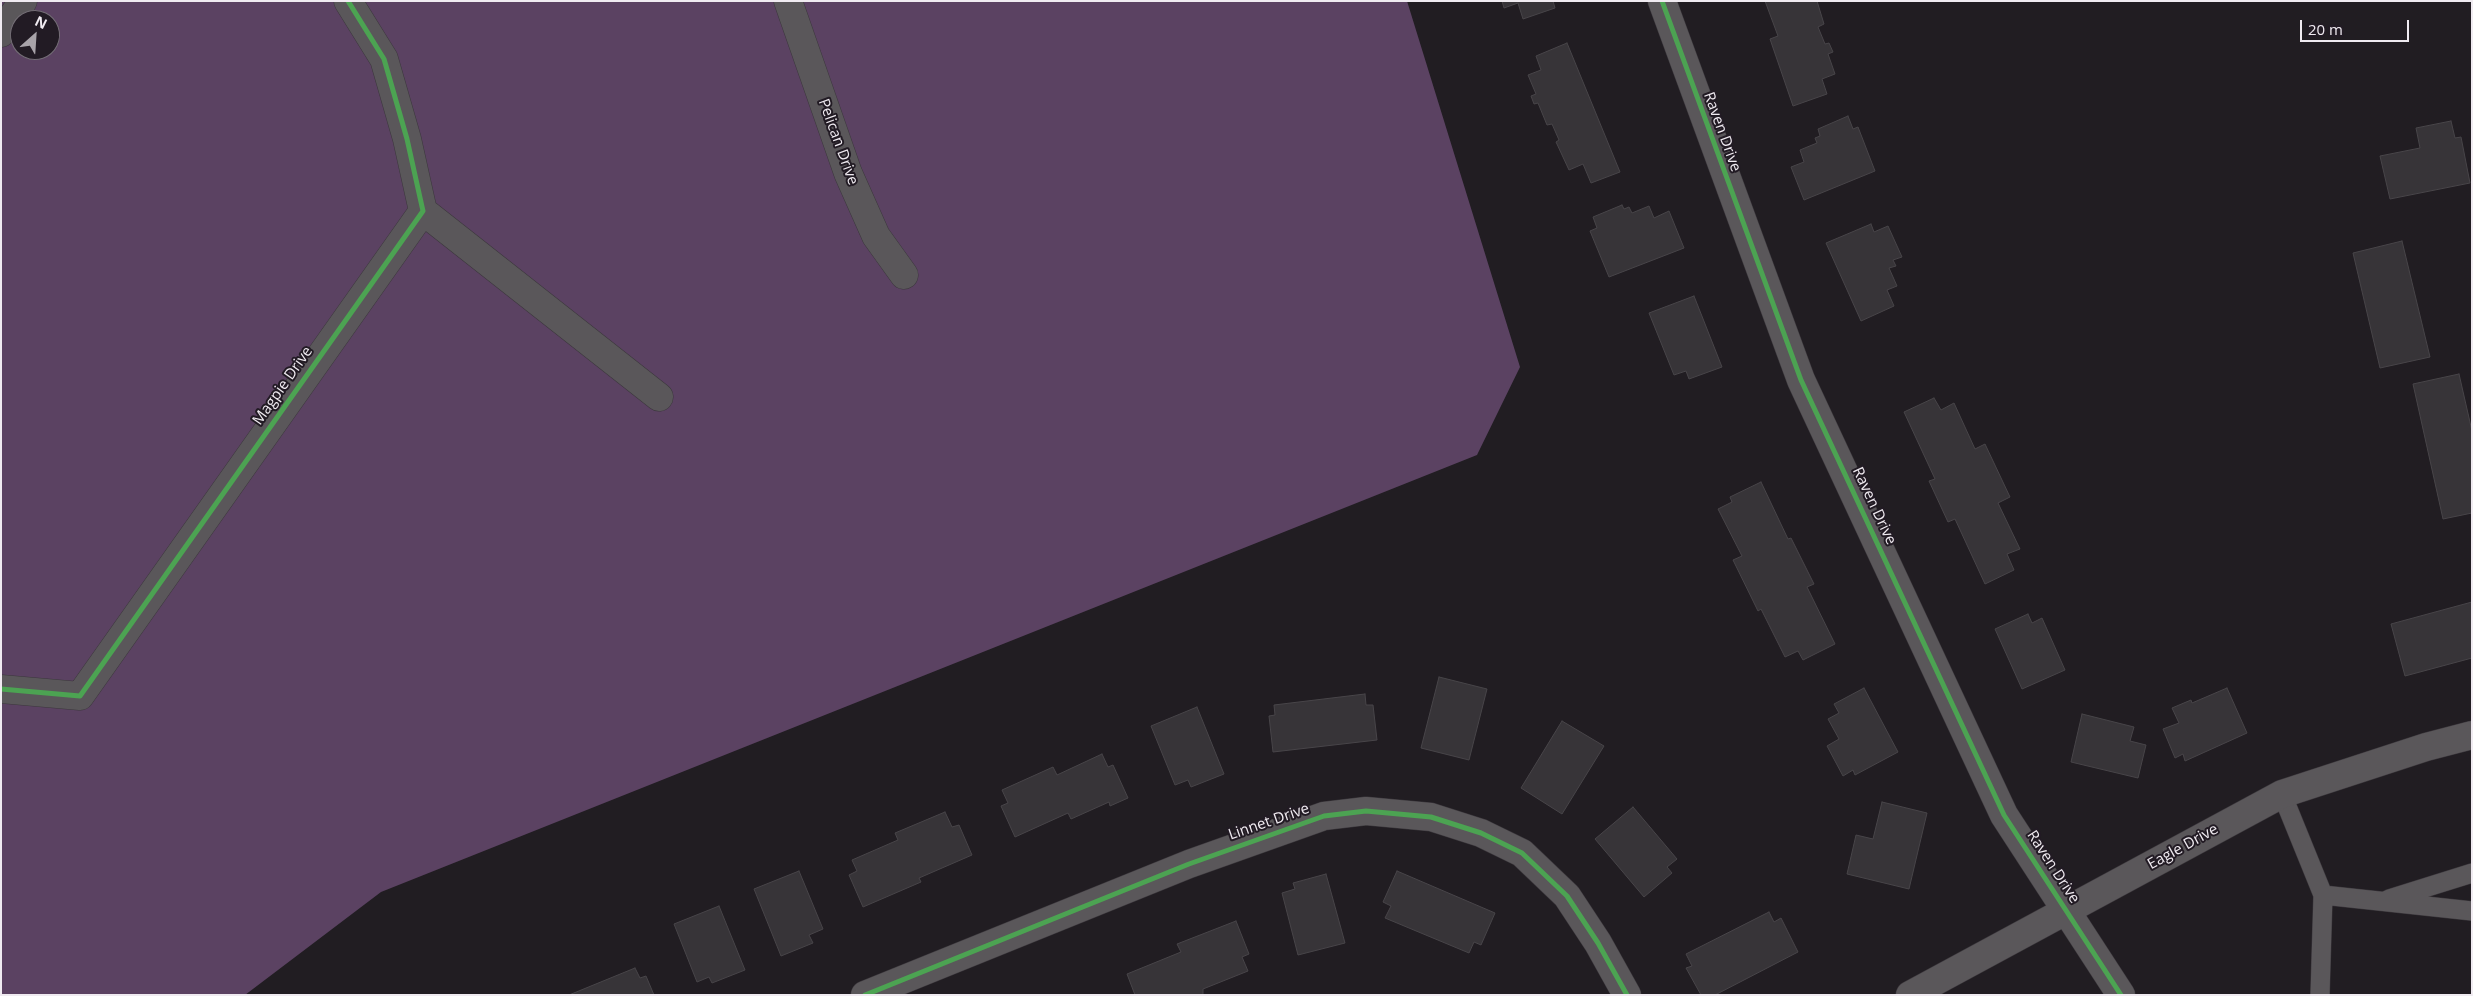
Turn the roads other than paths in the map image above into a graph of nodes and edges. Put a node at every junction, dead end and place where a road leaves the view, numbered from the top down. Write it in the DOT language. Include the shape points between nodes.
graph roads {
  1 [pos="23,1"];
  2 [pos="348,1"];
  3 [pos="788,1"];
  4 [pos="1662,1"];
  5 [pos="1,32"];
  6 [pos="423,211"];
  7 [pos="904,275"];
  8 [pos="659,397"];
  9 [pos="1,688"];
  10 [pos="2472,734"];
  11 [pos="2282,794"];
  12 [pos="2472,874"];
  13 [pos="2323,895"];
  14 [pos="2381,901"];
  15 [pos="2066,911"];
  16 [pos="2472,911"];
  17 [pos="865,995"];
  18 [pos="1627,995"];
  19 [pos="1910,995"];
  20 [pos="2120,995"];
  21 [pos="2320,995"];
  1 -- 5 [label="street"];
  2 -- 6 [label="street" via="384,59"];
  3 -- 7 [label="street, Pelican Drive" via="848,173 876,236"];
  4 -- 15 [label="street, Raven Drive" via="1802,380 2004,815"];
  6 -- 8 [label="street"];
  6 -- 9 [label="street, Magpie Drive" via="80,696"];
  10 -- 11 [label="street, Eagle Drive"];
  11 -- 13 [label="lane"];
  11 -- 15 [label="street, Eagle Drive"];
  12 -- 14 [label="lane"];
  13 -- 14 [label="lane"];
  13 -- 21 [label="lane"];
  14 -- 16 [label="lane"];
  15 -- 19 [label="street, Eagle Drive"];
  15 -- 20 [label="street, Raven Drive"];
  17 -- 18 [label="street, Linnet Drive" via="1189,864 1324,816 1366,811 1431,817 1481,833 1522,853 1567,896"];
}
